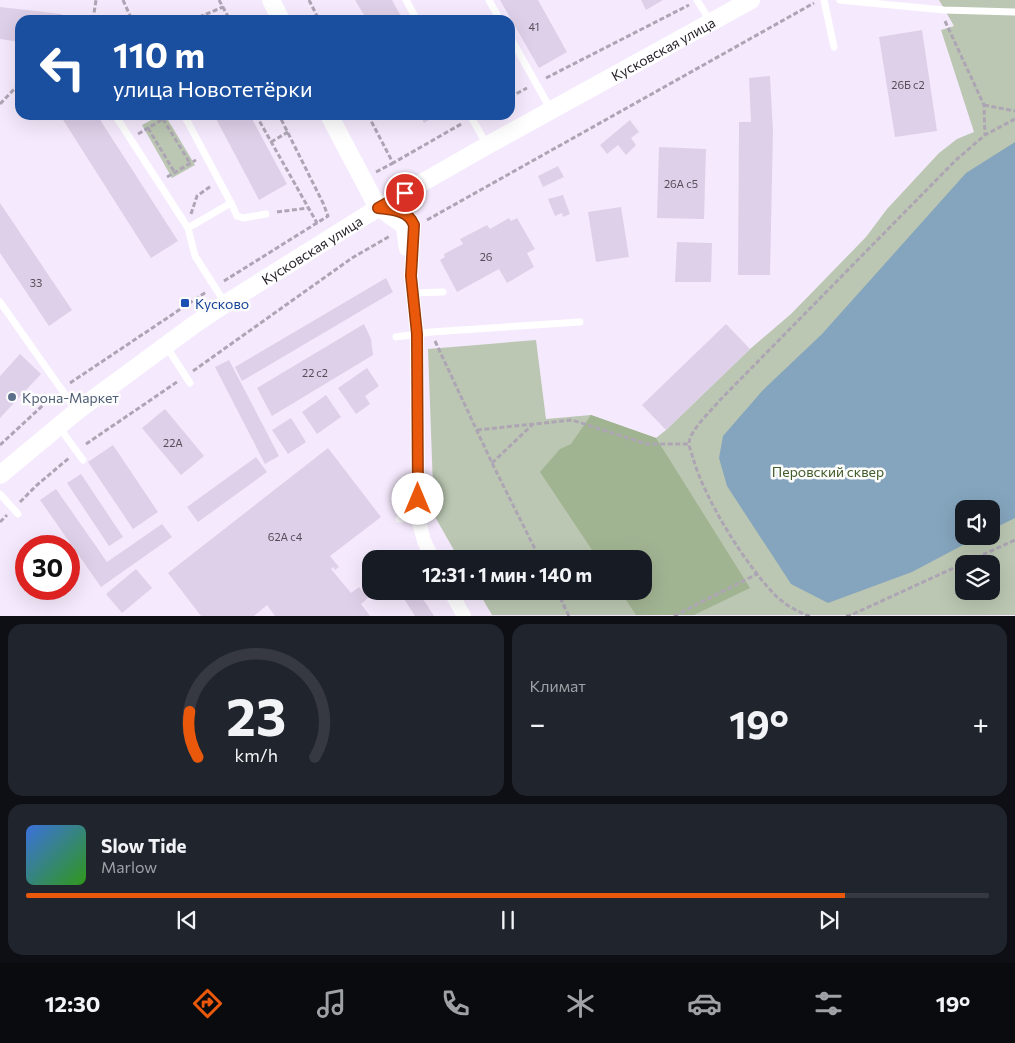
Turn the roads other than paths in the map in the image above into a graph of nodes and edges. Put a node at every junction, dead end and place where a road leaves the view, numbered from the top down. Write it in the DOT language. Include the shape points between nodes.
graph roads {
  1 [pos="271,0"];
  2 [pos="406,0"];
  3 [pos="489,0"];
  4 [pos="698,0"];
  5 [pos="751,0"];
  6 [pos="822,0"];
  7 [pos="840,0"];
  8 [pos="1015,12"];
  9 [pos="278,15"];
  10 [pos="414,15"];
  11 [pos="497,15"];
  12 [pos="710,22"];
  13 [pos="515,46"];
  14 [pos="834,47"];
  15 [pos="551,110"];
  16 [pos="118,120"];
  17 [pos="187,120"];
  18 [pos="332,120"];
  19 [pos="472,120"];
  20 [pos="488,145"];
  21 [pos="231,203"];
  22 [pos="378,208"];
  23 [pos="266,214"];
  24 [pos="189,228"];
  25 [pos="443,292"];
  26 [pos="412,293"];
  27 [pos="0,302"];
  28 [pos="226,304"];
  29 [pos="580,322"];
  30 [pos="424,333"];
  31 [pos="396,337"];
  32 [pos="166,346"];
  33 [pos="188,379"];
  34 [pos="76,411"];
  35 [pos="59,426"];
  36 [pos="83,460"];
  37 [pos="3,470"];
  38 [pos="0,494"];
  39 [pos="15,512"];
  40 [pos="418,518"];
  41 [pos="399,520"];
  42 [pos="428,550"];
  43 [pos="455,600"];
  44 [pos="464,616"];
  1 -- 9 [label="street"];
  2 -- 10 [label="lane"];
  3 -- 11 [label="lane"];
  4 -- 12 [label="lane"];
  5 -- 12 [label="street, Кусковская улица"];
  6 -- 14 [label="lane"];
  7 -- 8 [label="lane"];
  12 -- 15 [label="street, Кусковская улица"];
  13 -- 15 [label="lane"];
  15 -- 20 [label="street, Кусковская улица"];
  16 -- 24 [label="lane"];
  17 -- 21 [label="lane"];
  18 -- 22 [label="street"];
  19 -- 20 [label="lane"];
  20 -- 22 [label="street, Кусковская улица"];
  21 -- 23 [label="lane" via="237,216 243,218"];
  21 -- 24 [label="lane"];
  22 -- 26 [label="street" via="406,214 414,225"];
  22 -- 28 [label="street, Кусковская улица"];
  24 -- 28 [label="lane" via="194,256"];
  25 -- 26 [label="lane"];
  26 -- 30 [label="street"];
  27 -- 34 [label="lane"];
  28 -- 32 [label="street, Кусковская улица"];
  29 -- 30 [label="lane"];
  30 -- 31 [label="lane"];
  30 -- 40 [label="street"];
  32 -- 33 [label="lane"];
  32 -- 34 [label="street, Кусковская улица"];
  34 -- 35 [label="street, Кусковская улица"];
  35 -- 36 [label="lane"];
  35 -- 37 [label="street, Кусковская улица"];
  38 -- 39 [label="lane"];
  40 -- 41 [label="lane"];
  40 -- 42 [label="street"];
  43 -- 44 [label="street"];
}
